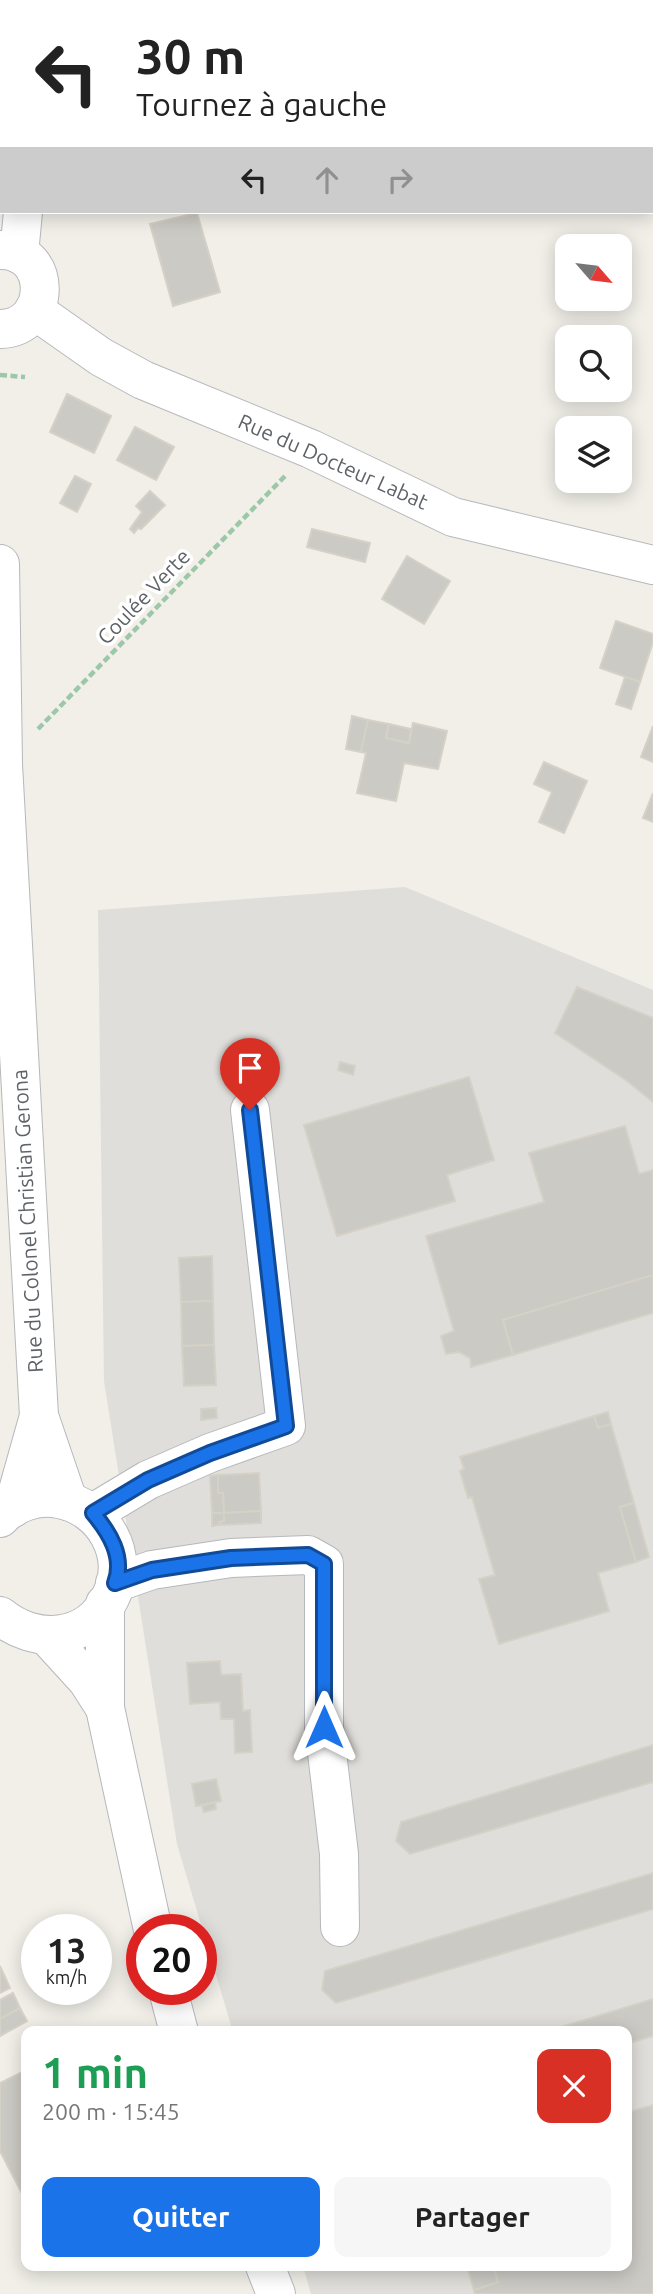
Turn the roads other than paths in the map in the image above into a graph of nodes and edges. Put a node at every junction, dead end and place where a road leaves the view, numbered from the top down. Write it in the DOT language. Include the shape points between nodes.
graph roads {
  1 [pos="22,214"];
  2 [pos="9,252"];
  3 [pos="34,310"];
  4 [pos="0,329"];
  5 [pos="0,564"];
  6 [pos="653,565"];
  7 [pos="250,1110"];
  8 [pos="39,1416"];
  9 [pos="80,1507"];
  10 [pos="6,1513"];
  11 [pos="110,1594"];
  12 [pos="0,1616"];
  13 [pos="46,1635"];
  14 [pos="106,1708"];
  15 [pos="150,1914"];
  16 [pos="340,1927"];
  17 [pos="172,2005"];
  18 [pos="177,2026"];
  19 [pos="267,2271"];
  20 [pos="276,2294"];
  1 -- 2 [label="street"];
  2 -- 3 [label="street" via="38,274 41,288"];
  3 -- 4 [label="street" via="20,324"];
  3 -- 6 [label="street, Rue du Docteur Labat" via="101,357 144,380 311,449 453,517"];
  5 -- 8 [label="street, Rue du Colonel Christian Gerona" via="3,764"];
  7 -- 9 [label="street" via="286,1426"];
  8 -- 9 [label="street, Rue du Colonel Christian Gerona"];
  8 -- 10 [label="street, Rue du Colonel Christian Gerona"];
  9 -- 10 [label="street" via="50,1497 26,1501"];
  9 -- 11 [label="street, Rue du Colonel Christian Gerona" via="108,1531 116,1552 117,1576"];
  11 -- 13 [label="street" via="96,1617 78,1630"];
  11 -- 14 [label="street, Rue du Colonel Christian Gerona"];
  11 -- 16 [label="street" via="152,1570 231,1558 308,1555 324,1564 324,1727 339,1854"];
  12 -- 13 [label="street" via="13,1627"];
  13 -- 14 [label="street"];
  14 -- 15 [label="street"];
  17 -- 18 [label="street"];
  19 -- 20 [label="street"];
}
